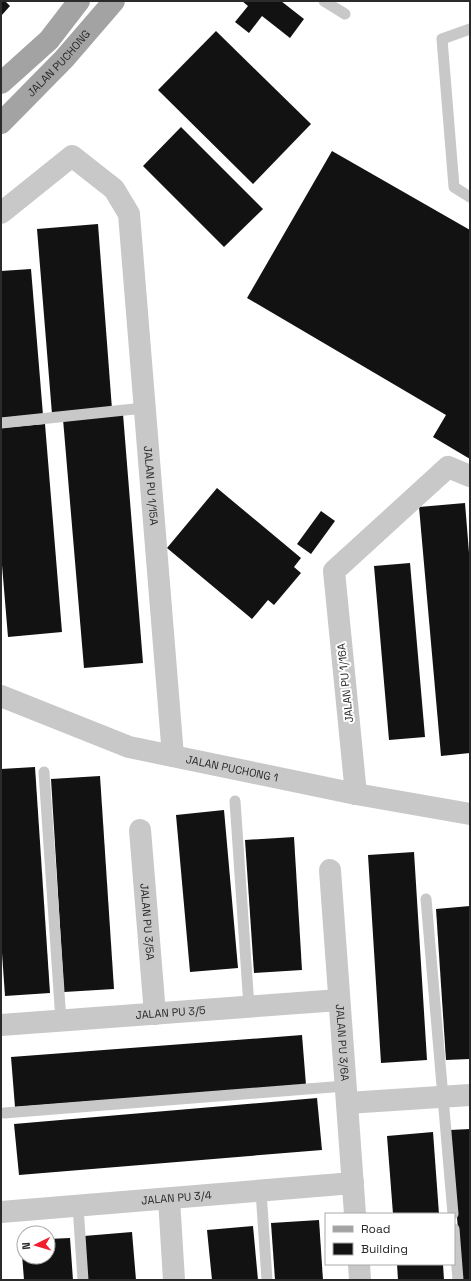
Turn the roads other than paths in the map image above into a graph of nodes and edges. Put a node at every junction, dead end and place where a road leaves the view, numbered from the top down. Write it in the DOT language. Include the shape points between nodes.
graph roads {
  1 [pos="79,1"];
  2 [pos="114,1"];
  3 [pos="324,1"];
  4 [pos="345,14"];
  5 [pos="470,29"];
  6 [pos="1,83"];
  7 [pos="1,123"];
  8 [pos="470,197"];
  9 [pos="1,213"];
  10 [pos="144,408"];
  11 [pos="1,423"];
  12 [pos="470,476"];
  13 [pos="1,696"];
  14 [pos="173,756"];
  15 [pos="44,772"];
  16 [pos="356,794"];
  17 [pos="235,801"];
  18 [pos="470,814"];
  19 [pos="140,830"];
  20 [pos="330,870"];
  21 [pos="426,899"];
  22 [pos="339,1000"];
  23 [pos="249,1007"];
  24 [pos="155,1014"];
  25 [pos="60,1021"];
  26 [pos="1,1025"];
  27 [pos="346,1094"];
  28 [pos="470,1095"];
  29 [pos="444,1096"];
  30 [pos="4,1113"];
  31 [pos="353,1183"];
  32 [pos="261,1191"];
  33 [pos="169,1199"];
  34 [pos="78,1206"];
  35 [pos="1,1212"];
  36 [pos="355,1213"];
  37 [pos="453,1213"];
  38 [pos="455,1242"];
  39 [pos="359,1265"];
  40 [pos="83,1280"];
  41 [pos="174,1280"];
  42 [pos="267,1280"];
  43 [pos="360,1280"];
  44 [pos="458,1280"];
  1 -- 6 [label="main road, JALAN PUCHONG" via="49,40"];
  2 -- 7 [label="main road, JALAN PUCHONG" via="64,59"];
  3 -- 4 [label="lane"];
  5 -- 8 [label="lane" via="442,39 454,187"];
  9 -- 10 [label="street, JALAN PU 1/15A" via="72,156 114,189 129,214"];
  10 -- 11 [label="lane"];
  10 -- 14 [label="street, JALAN PU 1/15A"];
  12 -- 16 [label="street, JALAN PU 1/16A" via="448,467 334,572"];
  13 -- 14 [label="street, JALAN PUCHONG 1" via="129,747"];
  14 -- 16 [label="street, JALAN PUCHONG 1"];
  15 -- 25 [label="lane"];
  16 -- 18 [label="street, JALAN PUCHONG 1"];
  17 -- 23 [label="lane"];
  19 -- 24 [label="street, JALAN PU 3/5A"];
  20 -- 22 [label="street, JALAN PU 3/6A"];
  21 -- 29 [label="lane"];
  22 -- 23 [label="street, JALAN PU 3/5"];
  22 -- 27 [label="street, JALAN PU 3/6A"];
  23 -- 24 [label="street, JALAN PU 3/5"];
  24 -- 25 [label="street, JALAN PU 3/5"];
  25 -- 26 [label="street, JALAN PU 3/5"];
  27 -- 29 [label="street"];
  27 -- 30 [label="lane"];
  27 -- 31 [label="street, JALAN PU 3/6A"];
  28 -- 29 [label="street"];
  29 -- 37 [label="lane"];
  31 -- 32 [label="street, JALAN PU 3/4"];
  31 -- 36 [label="street, JALAN PU 3/6A"];
  32 -- 33 [label="street, JALAN PU 3/4"];
  32 -- 42 [label="lane"];
  33 -- 34 [label="street, JALAN PU 3/4"];
  33 -- 41 [label="street"];
  34 -- 35 [label="street, JALAN PU 3/4"];
  34 -- 40 [label="lane"];
  38 -- 44 [label="lane"];
  39 -- 43 [label="street"];
}
